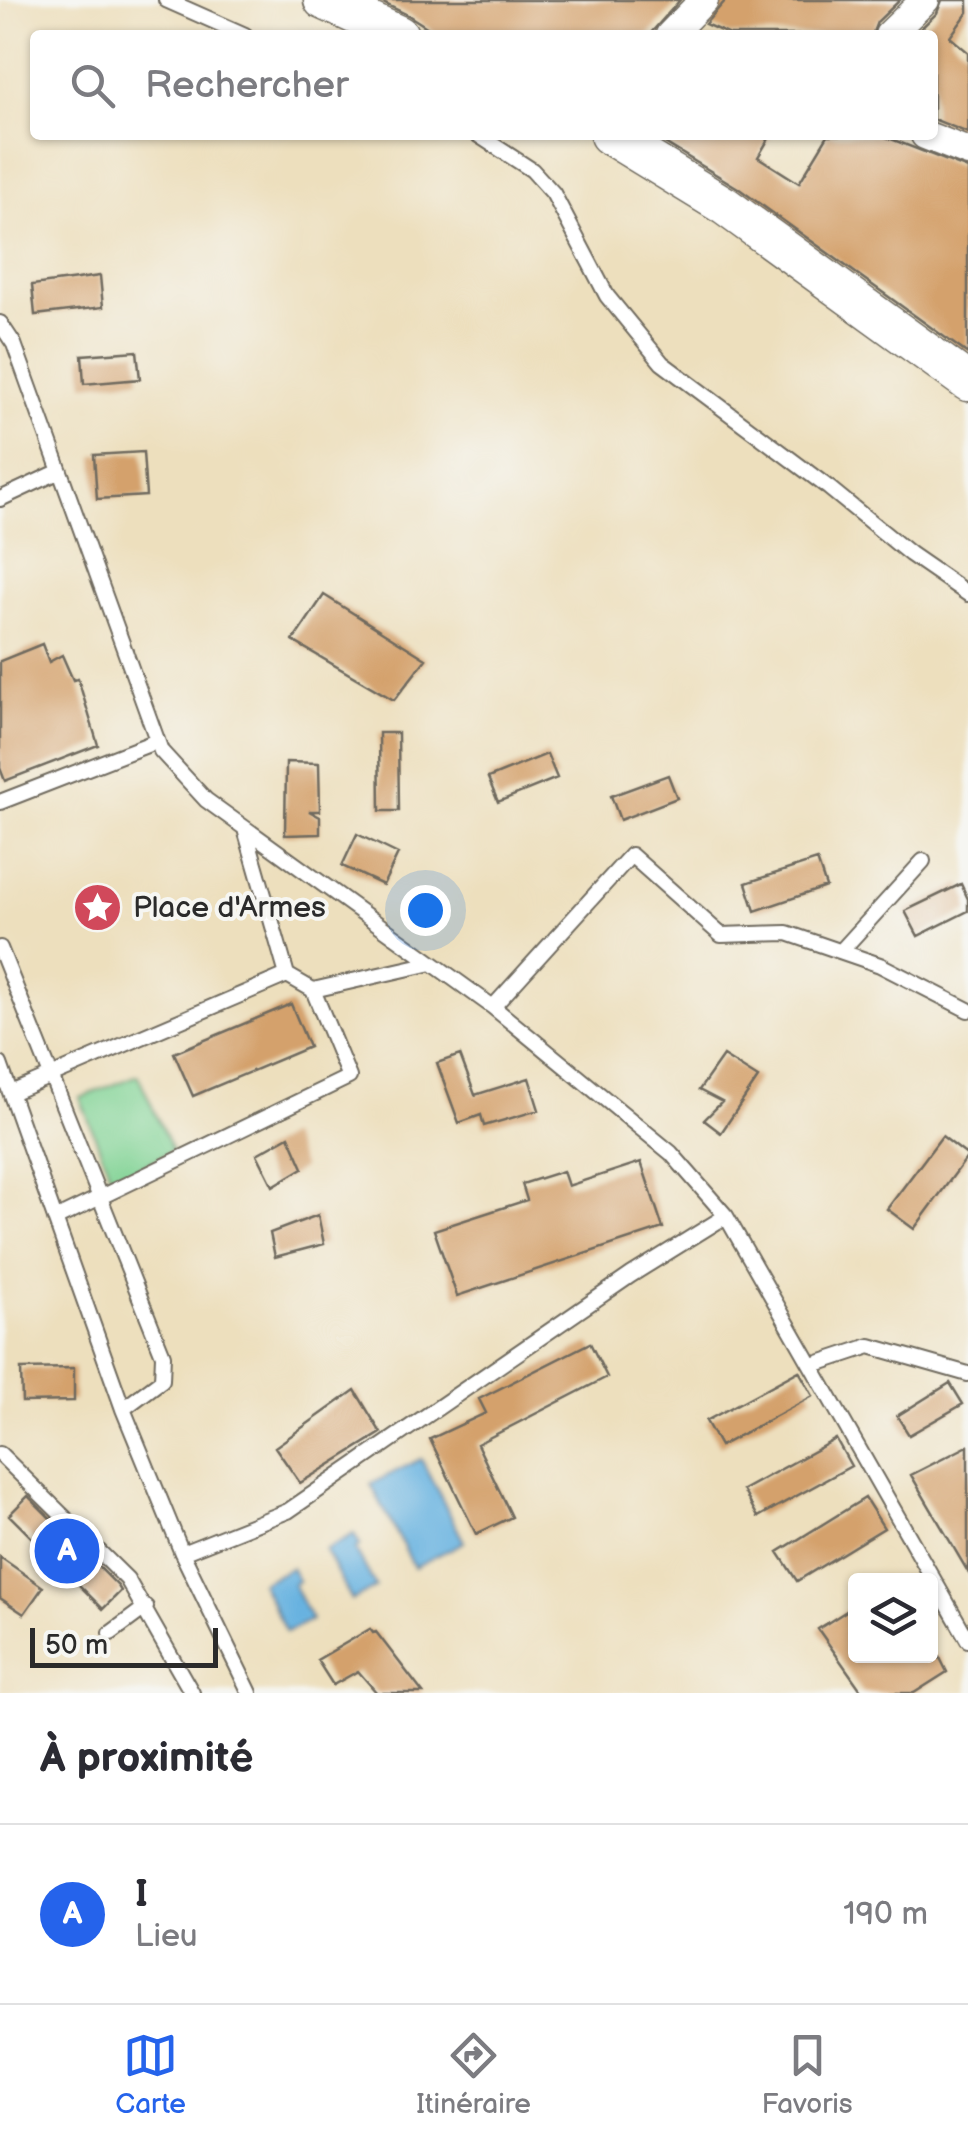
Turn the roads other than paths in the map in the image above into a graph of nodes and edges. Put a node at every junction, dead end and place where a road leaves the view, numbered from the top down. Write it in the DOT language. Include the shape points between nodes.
graph roads {
  1 [pos="166,0"];
  2 [pos="323,0"];
  3 [pos="925,0"];
  4 [pos="234,30"];
  5 [pos="388,30"];
  6 [pos="894,30"];
  7 [pos="486,140"];
  8 [pos="617,140"];
  9 [pos="0,324"];
  10 [pos="968,382"];
  11 [pos="60,471"];
  12 [pos="0,499"];
  13 [pos="968,594"];
  14 [pos="157,741"];
  15 [pos="0,802"];
  16 [pos="245,828"];
  17 [pos="923,861"];
  18 [pos="0,948"];
  19 [pos="842,950"];
  20 [pos="432,963"];
  21 [pos="287,974"];
  22 [pos="313,990"];
  23 [pos="493,1007"];
  24 [pos="968,1010"];
  25 [pos="0,1064"];
  26 [pos="51,1076"];
  27 [pos="11,1094"];
  28 [pos="100,1198"];
  29 [pos="726,1216"];
  30 [pos="55,1219"];
  31 [pos="813,1365"];
  32 [pos="968,1374"];
  33 [pos="123,1409"];
  34 [pos="0,1454"];
  35 [pos="182,1553"];
  36 [pos="146,1607"];
  37 [pos="111,1633"];
  38 [pos="968,1640"];
  39 [pos="192,1693"];
  40 [pos="250,1693"];
  1 -- 4 [label="lane"];
  2 -- 5 [label="street"];
  3 -- 6 [label="street"];
  7 -- 13 [label="lane" via="554,193 607,296 662,362"];
  8 -- 10 [label="street" via="725,206"];
  9 -- 11 [label="lane" via="14,344"];
  11 -- 12 [label="lane"];
  11 -- 14 [label="lane"];
  14 -- 15 [label="lane"];
  14 -- 16 [label="lane" via="206,800"];
  16 -- 20 [label="lane"];
  16 -- 21 [label="lane"];
  17 -- 19 [label="lane"];
  18 -- 26 [label="lane"];
  19 -- 23 [label="lane" via="787,933 721,935 630,855"];
  19 -- 24 [label="lane"];
  20 -- 22 [label="lane"];
  20 -- 23 [label="lane"];
  21 -- 22 [label="lane"];
  21 -- 26 [label="lane"];
  22 -- 28 [label="lane" via="349,1077"];
  23 -- 29 [label="lane" via="671,1152"];
  25 -- 27 [label="lane"];
  26 -- 27 [label="lane"];
  26 -- 28 [label="lane"];
  27 -- 30 [label="lane"];
  28 -- 30 [label="lane"];
  28 -- 33 [label="lane" via="163,1354 162,1380"];
  29 -- 31 [label="lane"];
  29 -- 35 [label="lane" via="288,1511"];
  30 -- 33 [label="lane"];
  31 -- 32 [label="lane" via="870,1346"];
  31 -- 38 [label="lane"];
  33 -- 35 [label="lane"];
  34 -- 36 [label="lane" via="127,1578"];
  35 -- 40 [label="lane"];
  36 -- 37 [label="lane"];
  36 -- 39 [label="lane"];
}
